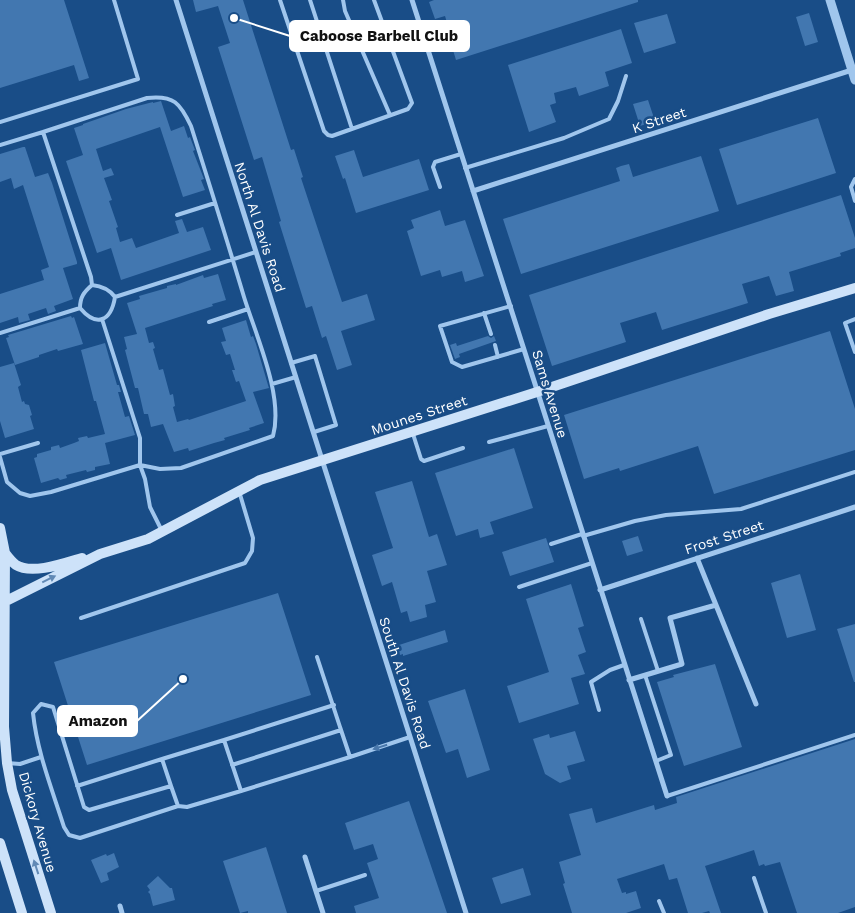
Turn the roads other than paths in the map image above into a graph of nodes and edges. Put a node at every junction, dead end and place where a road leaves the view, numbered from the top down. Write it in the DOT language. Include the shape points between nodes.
graph roads {
  1 [pos="114,0"];
  2 [pos="176,0"];
  3 [pos="280,0"];
  4 [pos="310,0"];
  5 [pos="343,0"];
  6 [pos="374,0"];
  7 [pos="412,0"];
  8 [pos="830,0"];
  9 [pos="852,66"];
  10 [pos="626,76"];
  11 [pos="855,80"];
  12 [pos="390,115"];
  13 [pos="0,122"];
  14 [pos="352,129"];
  15 [pos="44,132"];
  16 [pos="0,145"];
  17 [pos="460,154"];
  18 [pos="465,168"];
  19 [pos="855,179"];
  20 [pos="440,187"];
  21 [pos="473,191"];
  22 [pos="855,201"];
  23 [pos="215,203"];
  24 [pos="177,215"];
  25 [pos="256,252"];
  26 [pos="233,259"];
  27 [pos="92,285"];
  28 [pos="855,288"];
  29 [pos="115,297"];
  30 [pos="511,306"];
  31 [pos="80,308"];
  32 [pos="248,309"];
  33 [pos="484,313"];
  34 [pos="855,319"];
  35 [pos="102,320"];
  36 [pos="209,322"];
  37 [pos="0,333"];
  38 [pos="491,334"];
  39 [pos="494,345"];
  40 [pos="524,349"];
  41 [pos="855,352"];
  42 [pos="498,357"];
  43 [pos="291,363"];
  44 [pos="296,377"];
  45 [pos="272,384"];
  46 [pos="537,392"];
  47 [pos="548,426"];
  48 [pos="412,431"];
  49 [pos="314,432"];
  50 [pos="490,442"];
  51 [pos="38,443"];
  52 [pos="463,448"];
  53 [pos="0,455"];
  54 [pos="322,461"];
  55 [pos="140,465"];
  56 [pos="855,472"];
  57 [pos="239,492"];
  58 [pos="855,507"];
  59 [pos="0,528"];
  60 [pos="162,532"];
  61 [pos="583,535"];
  62 [pos="551,544"];
  63 [pos="5,553"];
  64 [pos="100,554"];
  65 [pos="697,558"];
  66 [pos="592,563"];
  67 [pos="519,587"];
  68 [pos="600,590"];
  69 [pos="3,602"];
  70 [pos="716,606"];
  71 [pos="81,618"];
  72 [pos="641,619"];
  73 [pos="317,657"];
  74 [pos="624,665"];
  75 [pos="658,671"];
  76 [pos="645,675"];
  77 [pos="629,680"];
  78 [pos="756,704"];
  79 [pos="334,705"];
  80 [pos="2,709"];
  81 [pos="599,710"];
  82 [pos="340,727"];
  83 [pos="2,729"];
  84 [pos="855,735"];
  85 [pos="410,737"];
  86 [pos="224,740"];
  87 [pos="41,757"];
  88 [pos="350,757"];
  89 [pos="162,759"];
  90 [pos="656,761"];
  91 [pos="7,763"];
  92 [pos="232,764"];
  93 [pos="77,786"];
  94 [pos="171,786"];
  95 [pos="241,791"];
  96 [pos="667,796"];
  97 [pos="178,806"];
  98 [pos="0,844"];
  99 [pos="305,857"];
  100 [pos="365,875"];
  101 [pos="754,878"];
  102 [pos="316,892"];
  103 [pos="659,901"];
  104 [pos="120,906"];
  105 [pos="22,913"];
  106 [pos="51,913"];
  107 [pos="122,913"];
  108 [pos="322,913"];
  109 [pos="466,913"];
  110 [pos="664,913"];
  111 [pos="766,913"];
  1 -- 13 [label="lane" via="138,80"];
  2 -- 25 [label="street, North Al Davis Road"];
  3 -- 14 [label="lane" via="324,131 332,136"];
  4 -- 14 [label="lane"];
  5 -- 12 [label="lane"];
  6 -- 12 [label="lane" via="412,103"];
  7 -- 17 [label="street, Sams Avenue"];
  8 -- 9 [label="street"];
  9 -- 11 [label="street"];
  9 -- 21 [label="street, K Street"];
  10 -- 18 [label="lane" via="609,119 564,138"];
  12 -- 14 [label="lane"];
  15 -- 16 [label="lane"];
  15 -- 23 [label="lane" via="147,98 173,100 183,109 191,126"];
  15 -- 27 [label="lane"];
  17 -- 18 [label="street, Sams Avenue"];
  17 -- 20 [label="lane" via="436,162 433,167"];
  18 -- 21 [label="street, Sams Avenue"];
  19 -- 22 [label="lane" via="852,187"];
  21 -- 30 [label="street, Sams Avenue"];
  23 -- 24 [label="lane"];
  23 -- 26 [label="lane"];
  25 -- 26 [label="lane"];
  25 -- 43 [label="street, North Al Davis Road"];
  26 -- 29 [label="lane"];
  26 -- 32 [label="lane"];
  27 -- 29 [label="lane" via="100,286"];
  27 -- 31 [label="lane" via="83,293"];
  28 -- 46 [label="main road, Mounes Street"];
  29 -- 35 [label="lane" via="114,309"];
  30 -- 33 [label="lane"];
  30 -- 40 [label="street, Sams Avenue"];
  31 -- 35 [label="lane"];
  31 -- 37 [label="lane"];
  32 -- 36 [label="lane"];
  32 -- 45 [label="lane"];
  33 -- 38 [label="lane"];
  33 -- 42 [label="lane" via="440,326 452,362 462,367"];
  34 -- 41 [label="lane" via="845,323"];
  35 -- 55 [label="lane" via="140,438"];
  39 -- 42 [label="lane"];
  40 -- 42 [label="lane"];
  40 -- 46 [label="street, Sams Avenue"];
  43 -- 44 [label="street, North Al Davis Road"];
  43 -- 49 [label="lane" via="315,356 336,425"];
  44 -- 45 [label="lane"];
  44 -- 49 [label="street, North Al Davis Road"];
  45 -- 55 [label="lane" via="277,424 273,436 181,468 160,469"];
  46 -- 47 [label="street, Sams Avenue"];
  46 -- 48 [label="main road, Mounes Street"];
  47 -- 50 [label="lane"];
  47 -- 61 [label="street, Sams Avenue"];
  48 -- 52 [label="lane" via="420,459 424,461"];
  48 -- 54 [label="main road, Mounes Street"];
  49 -- 54 [label="street, North Al Davis Road"];
  51 -- 53 [label="lane"];
  53 -- 55 [label="lane" via="7,482 20,493 30,496"];
  54 -- 57 [label="main road, Mounes Street" via="260,480"];
  54 -- 85 [label="street, South Al Davis Road"];
  55 -- 60 [label="lane" via="150,507"];
  56 -- 61 [label="lane" via="741,509 666,515"];
  57 -- 60 [label="main road, Mounes Street"];
  57 -- 71 [label="lane" via="253,538 252,551 245,563"];
  58 -- 65 [label="street, Frost Street"];
  59 -- 63 [label="main road, Dickory Avenue"];
  60 -- 64 [label="main road, Mounes Street"];
  61 -- 62 [label="lane"];
  61 -- 66 [label="street, Sams Avenue"];
  63 -- 64 [label="main road" via="25,569 38,569"];
  63 -- 69 [label="main road, Dickory Avenue"];
  69 -- 64 [label="main road, Mounes Street, one-way"];
  65 -- 68 [label="street, Frost Street"];
  65 -- 70 [label="street"];
  66 -- 67 [label="lane"];
  66 -- 68 [label="street, Sams Avenue"];
  68 -- 74 [label="street, Sams Avenue"];
  69 -- 80 [label="main road, Dickory Avenue"];
  70 -- 75 [label="street" via="670,618 682,664"];
  70 -- 78 [label="street"];
  72 -- 75 [label="lane"];
  73 -- 79 [label="lane"];
  74 -- 77 [label="street, Sams Avenue"];
  74 -- 81 [label="lane" via="591,682"];
  75 -- 76 [label="street"];
  76 -- 77 [label="street"];
  76 -- 90 [label="lane" via="671,755"];
  77 -- 90 [label="street, Sams Avenue"];
  79 -- 82 [label="lane"];
  79 -- 86 [label="lane"];
  80 -- 83 [label="main road, Dickory Avenue"];
  82 -- 88 [label="lane"];
  82 -- 92 [label="lane" via="341,730"];
  83 -- 91 [label="main road, Dickory Avenue"];
  84 -- 96 [label="lane"];
  85 -- 88 [label="lane, one-way"];
  85 -- 109 [label="street, South Al Davis Road"];
  86 -- 89 [label="lane"];
  86 -- 92 [label="lane"];
  87 -- 91 [label="lane" via="20,764"];
  87 -- 93 [label="lane" via="33,713 40,704 53,707"];
  87 -- 97 [label="lane" via="69,835 80,838"];
  88 -- 95 [label="lane"];
  89 -- 93 [label="lane"];
  89 -- 94 [label="lane"];
  90 -- 96 [label="street, Sams Avenue"];
  106 -- 91 [label="main road, Dickory Avenue, one-way" via="12,790"];
  92 -- 95 [label="lane"];
  93 -- 94 [label="lane" via="84,807 89,810"];
  94 -- 97 [label="lane"];
  95 -- 97 [label="lane" via="187,807"];
  98 -- 105 [label="main road"];
  99 -- 102 [label="street"];
  100 -- 102 [label="lane"];
  101 -- 111 [label="lane"];
  102 -- 108 [label="street"];
  103 -- 110 [label="lane"];
  104 -- 107 [label="street"];
}
